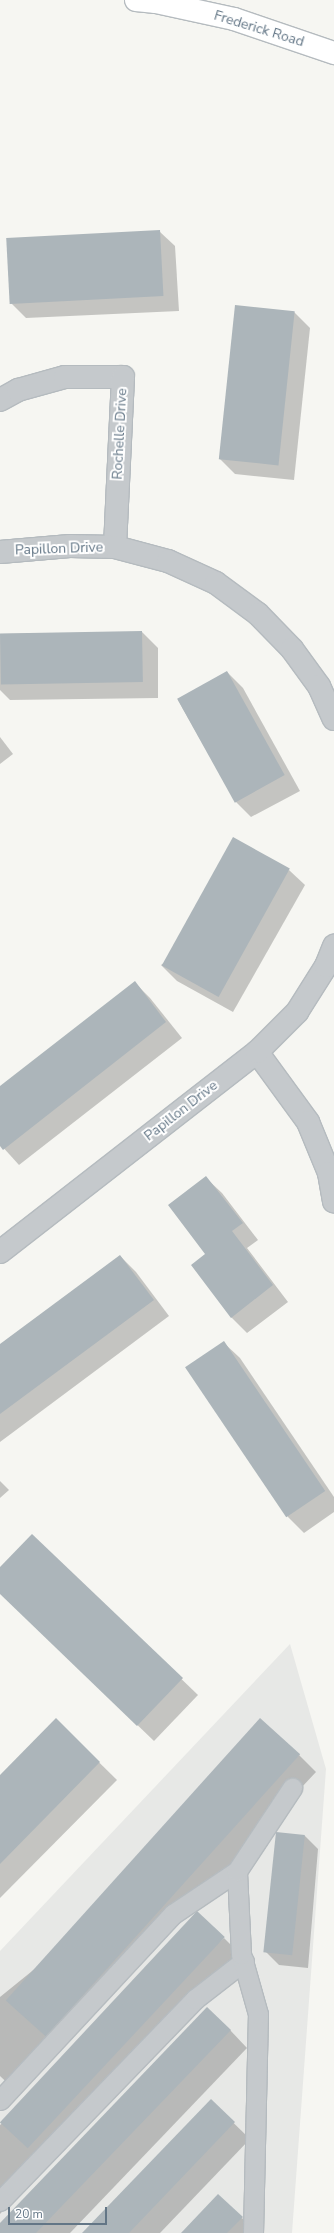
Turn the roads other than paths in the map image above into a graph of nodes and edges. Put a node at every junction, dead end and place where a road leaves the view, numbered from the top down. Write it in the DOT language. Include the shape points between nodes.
graph roads {
  1 [pos="136,0"];
  2 [pos="334,52"];
  3 [pos="0,400"];
  4 [pos="115,547"];
  5 [pos="0,552"];
  6 [pos="334,719"];
  7 [pos="334,946"];
  8 [pos="257,1052"];
  9 [pos="334,1202"];
  10 [pos="0,1252"];
  11 [pos="292,1788"];
  12 [pos="237,1871"];
  13 [pos="244,1961"];
  14 [pos="0,2100"];
  15 [pos="0,2200"];
  16 [pos="253,2233"];
  1 -- 2 [label="main road, Frederick Road" via="234,19"];
  3 -- 4 [label="street, Rochelle Drive" via="18,390 65,377 123,377"];
  4 -- 5 [label="street, Papillon Drive" via="70,546"];
  4 -- 6 [label="street, Papillon Drive" via="168,561 216,583 258,614 292,649 315,680"];
  7 -- 8 [label="street, Papillon Drive" via="326,966 297,1012"];
  8 -- 9 [label="street" via="308,1122 329,1173"];
  8 -- 10 [label="street, Papillon Drive"];
  11 -- 12 [label="lane"];
  12 -- 13 [label="lane"];
  12 -- 14 [label="lane" via="173,1914"];
  13 -- 15 [label="lane" via="195,1999"];
  13 -- 16 [label="lane" via="258,2014"];
}
